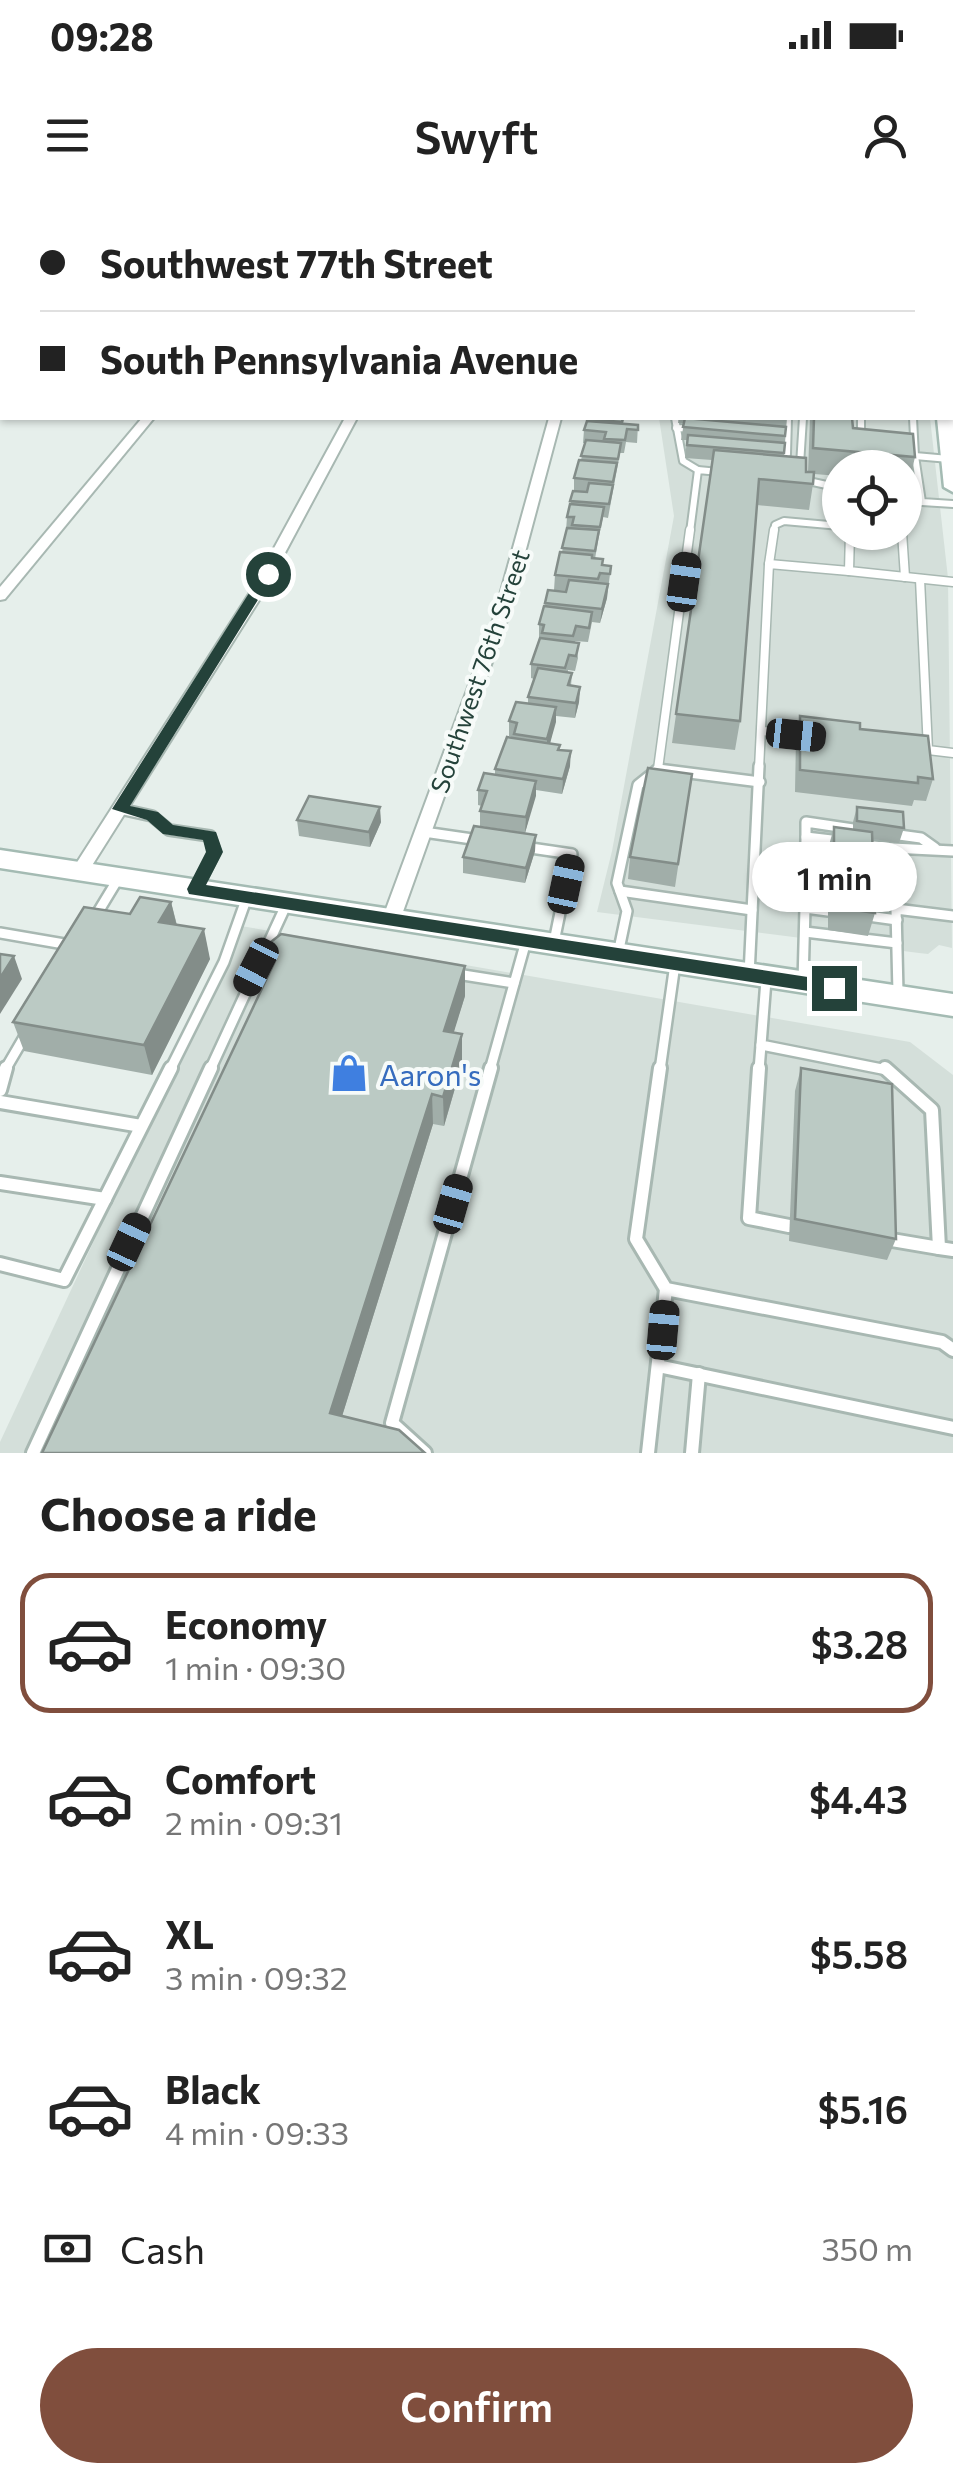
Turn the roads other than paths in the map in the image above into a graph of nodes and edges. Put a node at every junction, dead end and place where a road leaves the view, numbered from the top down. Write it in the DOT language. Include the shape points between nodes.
graph roads {
  1 [pos="146,420"];
  2 [pos="349,420"];
  3 [pos="554,420"];
  4 [pos="675,420"];
  5 [pos="788,420"];
  6 [pos="804,420"];
  7 [pos="861,420"];
  8 [pos="913,420"];
  9 [pos="945,420"];
  10 [pos="676,428"];
  11 [pos="713,431"];
  12 [pos="769,436"];
  13 [pos="787,437"];
  14 [pos="680,446"];
  15 [pos="696,447"];
  16 [pos="871,449"];
  17 [pos="916,450"];
  18 [pos="763,454"];
  19 [pos="922,457"];
  20 [pos="950,459"];
  21 [pos="698,470"];
  22 [pos="732,473"];
  23 [pos="822,484"];
  24 [pos="953,487"];
  25 [pos="922,502"];
  26 [pos="953,504"];
  27 [pos="822,525"];
  28 [pos="850,550"];
  29 [pos="903,550"];
  30 [pos="769,564"];
  31 [pos="850,572"];
  32 [pos="905,577"];
  33 [pos="920,579"];
  34 [pos="953,582"];
  35 [pos="0,596"];
  36 [pos="763,731"];
  37 [pos="818,738"];
  38 [pos="910,748"];
  39 [pos="928,750"];
  40 [pos="953,753"];
  41 [pos="658,770"];
  42 [pos="760,782"];
  43 [pos="120,809"];
  44 [pos="853,829"];
  45 [pos="424,832"];
  46 [pos="899,835"];
  47 [pos="806,837"];
  48 [pos="498,843"];
  49 [pos="516,846"];
  50 [pos="892,848"];
  51 [pos="936,848"];
  52 [pos="953,851"];
  53 [pos="0,858"];
  54 [pos="806,861"];
  55 [pos="828,864"];
  56 [pos="866,868"];
  57 [pos="80,871"];
  58 [pos="894,872"];
  59 [pos="119,877"];
  60 [pos="754,887"];
  61 [pos="196,889"];
  62 [pos="620,892"];
  63 [pos="806,892"];
  64 [pos="247,897"];
  65 [pos="287,904"];
  66 [pos="806,908"];
  67 [pos="752,910"];
  68 [pos="828,911"];
  69 [pos="896,914"];
  70 [pos="868,916"];
  71 [pos="953,916"];
  72 [pos="392,920"];
  73 [pos="805,932"];
  74 [pos="0,933"];
  75 [pos="540,943"];
  76 [pos="897,943"];
  77 [pos="266,945"];
  78 [pos="78,947"];
  79 [pos="286,948"];
  80 [pos="618,956"];
  81 [pos="68,962"];
  82 [pos="675,964"];
  83 [pos="438,971"];
  84 [pos="758,977"];
  85 [pos="514,983"];
  86 [pos="803,983"];
  87 [pos="898,997"];
  88 [pos="953,1005"];
  89 [pos="32,1024"];
  90 [pos="761,1045"];
  91 [pos="0,1090"];
  92 [pos="0,1102"];
  93 [pos="142,1126"];
  94 [pos="0,1183"];
  95 [pos="105,1199"];
  96 [pos="789,1226"];
  97 [pos="886,1239"];
  98 [pos="939,1248"];
  99 [pos="953,1250"];
  100 [pos="0,1264"];
  101 [pos="666,1289"];
  102 [pos="953,1350"];
  103 [pos="658,1366"];
  104 [pos="699,1374"];
  105 [pos="953,1428"];
  106 [pos="33,1453"];
  107 [pos="424,1453"];
  108 [pos="648,1453"];
  109 [pos="692,1453"];
  1 -- 35 [label="street"];
  2 -- 43 [label="street" via="256,594"];
  3 -- 45 [label="street, Southwest 76th Street" via="500,620"];
  4 -- 10 [label="lane"];
  5 -- 13 [label="lane"];
  6 -- 23 [label="lane" via="799,479"];
  7 -- 16 [label="lane" via="861,445"];
  8 -- 17 [label="lane"];
  9 -- 20 [label="main road"];
  10 -- 11 [label="lane"];
  10 -- 14 [label="lane"];
  12 -- 13 [label="lane"];
  13 -- 18 [label="lane" via="786,454"];
  14 -- 15 [label="lane"];
  14 -- 21 [label="lane" via="682,461"];
  19 -- 20 [label="lane"];
  20 -- 24 [label="main road"];
  21 -- 22 [label="lane"];
  21 -- 41 [label="lane"];
  25 -- 26 [label="lane"];
  27 -- 30 [label="lane" via="775,525"];
  28 -- 31 [label="lane"];
  29 -- 32 [label="lane"];
  30 -- 31 [label="lane"];
  30 -- 36 [label="lane"];
  31 -- 32 [label="lane"];
  32 -- 33 [label="lane"];
  33 -- 34 [label="lane"];
  33 -- 39 [label="lane"];
  36 -- 37 [label="lane"];
  36 -- 42 [label="lane"];
  38 -- 39 [label="lane"];
  39 -- 40 [label="lane"];
  41 -- 42 [label="lane"];
  41 -- 62 [label="lane" via="638,785"];
  42 -- 60 [label="lane"];
  43 -- 57 [label="street"];
  43 -- 61 [label="lane" via="152,816 169,830 210,836 215,852"];
  44 -- 47 [label="lane" via="806,822"];
  45 -- 48 [label="lane"];
  45 -- 72 [label="street, Southwest 76th Street"];
  46 -- 51 [label="lane"];
  47 -- 50 [label="lane"];
  47 -- 54 [label="lane"];
  49 -- 75 [label="lane" via="572,854"];
  50 -- 51 [label="lane"];
  50 -- 58 [label="lane"];
  51 -- 52 [label="lane"];
  53 -- 57 [label="main road"];
  54 -- 55 [label="lane"];
  54 -- 63 [label="lane"];
  56 -- 58 [label="lane"];
  57 -- 59 [label="main road"];
  58 -- 69 [label="lane"];
  59 -- 61 [label="main road"];
  59 -- 78 [label="lane"];
  60 -- 63 [label="lane"];
  60 -- 67 [label="lane"];
  61 -- 64 [label="main road"];
  62 -- 67 [label="lane"];
  62 -- 80 [label="lane" via="627,911"];
  63 -- 66 [label="lane"];
  64 -- 65 [label="main road"];
  64 -- 93 [label="lane" via="224,962"];
  65 -- 72 [label="main road"];
  65 -- 77 [label="lane"];
  66 -- 68 [label="lane"];
  66 -- 73 [label="lane"];
  67 -- 84 [label="lane"];
  69 -- 70 [label="lane"];
  69 -- 71 [label="lane"];
  69 -- 76 [label="lane"];
  72 -- 75 [label="main road"];
  73 -- 76 [label="lane"];
  73 -- 86 [label="lane"];
  74 -- 78 [label="lane"];
  75 -- 80 [label="main road"];
  75 -- 85 [label="lane"];
  76 -- 87 [label="lane"];
  77 -- 79 [label="lane"];
  77 -- 106 [label="lane"];
  78 -- 81 [label="lane"];
  80 -- 82 [label="main road"];
  82 -- 84 [label="main road"];
  82 -- 101 [label="lane" via="636,1238"];
  83 -- 85 [label="lane"];
  84 -- 86 [label="main road"];
  84 -- 90 [label="lane"];
  85 -- 107 [label="lane" via="392,1424"];
  86 -- 87 [label="main road"];
  87 -- 88 [label="main road"];
  89 -- 91 [label="lane"];
  90 -- 96 [label="lane" via="749,1218"];
  90 -- 98 [label="lane" via="884,1067 932,1110"];
  92 -- 93 [label="lane"];
  93 -- 95 [label="lane"];
  94 -- 95 [label="lane"];
  95 -- 100 [label="lane" via="64,1280"];
  97 -- 98 [label="lane"];
  98 -- 99 [label="lane"];
  101 -- 102 [label="lane" via="942,1342"];
  101 -- 103 [label="lane"];
  103 -- 104 [label="lane"];
  103 -- 108 [label="lane"];
  104 -- 105 [label="lane"];
  104 -- 109 [label="lane"];
}
